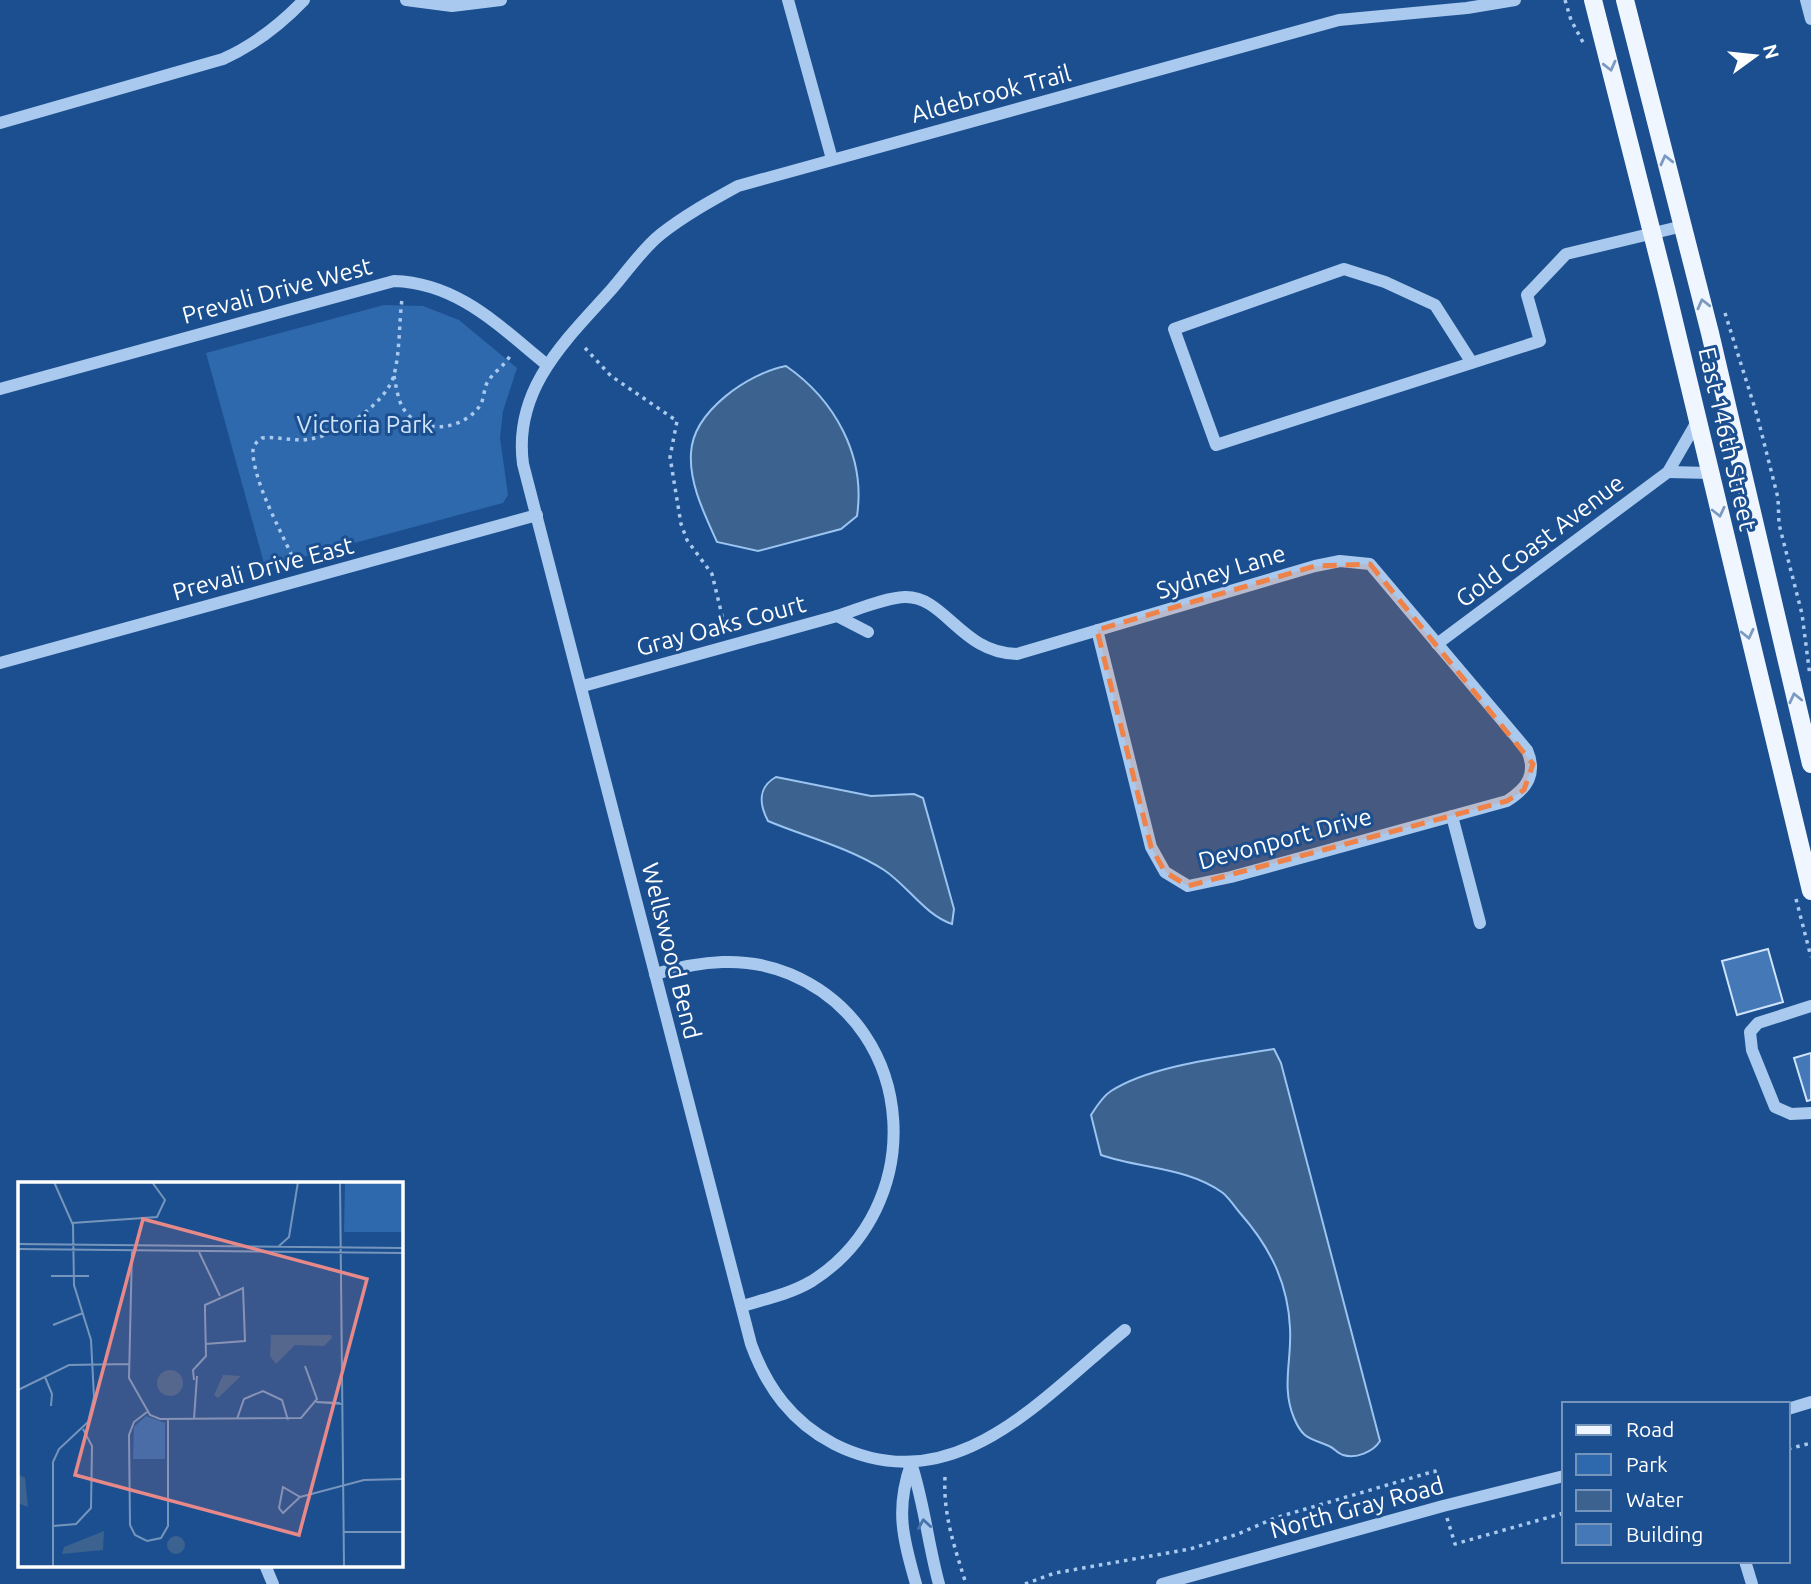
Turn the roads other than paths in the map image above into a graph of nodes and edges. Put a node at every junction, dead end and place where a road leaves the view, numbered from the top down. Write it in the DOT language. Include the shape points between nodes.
graph roads {
  1 [pos="304,0"];
  2 [pos="406,0"];
  3 [pos="501,0"];
  4 [pos="788,0"];
  5 [pos="1515,0"];
  6 [pos="1593,0"];
  7 [pos="1625,0"];
  8 [pos="1806,0"];
  9 [pos="1811,19"];
  10 [pos="0,124"];
  11 [pos="832,159"];
  12 [pos="1683,226"];
  13 [pos="1653,234"];
  14 [pos="1472,363"];
  15 [pos="546,364"];
  16 [pos="0,389"];
  17 [pos="1698,420"];
  18 [pos="1668,472"];
  19 [pos="1710,473"];
  20 [pos="537,515"];
  21 [pos="837,616"];
  22 [pos="1097,631"];
  23 [pos="868,632"];
  24 [pos="1437,644"];
  25 [pos="0,663"];
  26 [pos="583,687"];
  27 [pos="1811,764"];
  28 [pos="1530,778"];
  29 [pos="1452,816"];
  30 [pos="1811,891"];
  31 [pos="1480,923"];
  32 [pos="655,974"];
  33 [pos="1811,1006"];
  34 [pos="1811,1113"];
  35 [pos="742,1306"];
  36 [pos="1125,1330"];
  37 [pos="1811,1402"];
  38 [pos="1790,1408"];
  39 [pos="911,1463"];
  40 [pos="1562,1477"];
  41 [pos="1746,1563"];
  42 [pos="265,1566"];
  43 [pos="273,1584"];
  44 [pos="916,1584"];
  45 [pos="939,1584"];
  46 [pos="1163,1584"];
  47 [pos="1752,1584"];
  1 -- 10 [label="street" via="281,23 223,60"];
  2 -- 3 [label="street" via="452,6"];
  4 -- 11 [label="street"];
  5 -- 11 [label="street, Aldebrook Trail" via="1339,20"];
  6 -- 13 [label="main road, East 146th Street, one-way"];
  12 -- 7 [label="main road, East 146th Street, one-way"];
  8 -- 9 [label="street"];
  11 -- 15 [label="street, Aldebrook Trail" via="738,186 689,213 658,236"];
  12 -- 13 [label="street"];
  27 -- 12 [label="main road, East 146th Street, one-way"];
  13 -- 14 [label="street" via="1566,254 1527,295 1540,341"];
  13 -- 17 [label="main road, East 146th Street"];
  14 -- 14 [label="street" via="1216,444 1174,330 1344,269 1434,305"];
  15 -- 16 [label="street, Prevali Drive West" via="457,295 424,284 394,281"];
  15 -- 20 [label="street, Wellswood Bend" via="521,431 523,464"];
  17 -- 18 [label="street, Gold Coast Avenue"];
  17 -- 19 [label="main road, East 146th Street"];
  18 -- 19 [label="street"];
  18 -- 24 [label="street, Gold Coast Avenue"];
  19 -- 30 [label="main road, East 146th Street, one-way"];
  20 -- 25 [label="street, Prevali Drive East"];
  20 -- 26 [label="street, Wellswood Bend"];
  21 -- 22 [label="street, Sydney Lane" via="905,597 933,606 978,645 998,654 1017,654"];
  21 -- 23 [label="street, Gray Oaks Court"];
  21 -- 26 [label="street, Gray Oaks Court"];
  22 -- 24 [label="street, Sydney Lane" via="1315,566 1356,561 1370,564"];
  22 -- 29 [label="street, Devonport Drive" via="1151,847 1165,872 1188,886"];
  24 -- 28 [label="street, Sydney Lane" via="1527,750 1533,764"];
  26 -- 32 [label="street, Wellswood Bend"];
  28 -- 29 [label="street, Devonport Drive" via="1524,790 1507,801"];
  29 -- 31 [label="street"];
  32 -- 35 [label="street, Wellswood Bend"];
  32 -- 35 [label="street" via="692,964 730,961 775,969 802,980 844,1012 866,1038 890,1094 894,1128 891,1170 881,1201 862,1234 842,1258 811,1281"];
  33 -- 34 [label="street" via="1758,1024 1750,1032 1752,1050 1775,1107 1791,1114"];
  35 -- 39 [label="street, Wellswood Bend" via="764,1376 797,1419 855,1454"];
  36 -- 39 [label="street" via="990,1438 960,1453"];
  37 -- 38 [label="street"];
  39 -- 44 [label="street" via="902,1490 901,1516"];
  45 -- 39 [label="street, one-way"];
  40 -- 46 [label="street, North Gray Road"];
  41 -- 47 [label="street"];
  42 -- 43 [label="street"];
}
